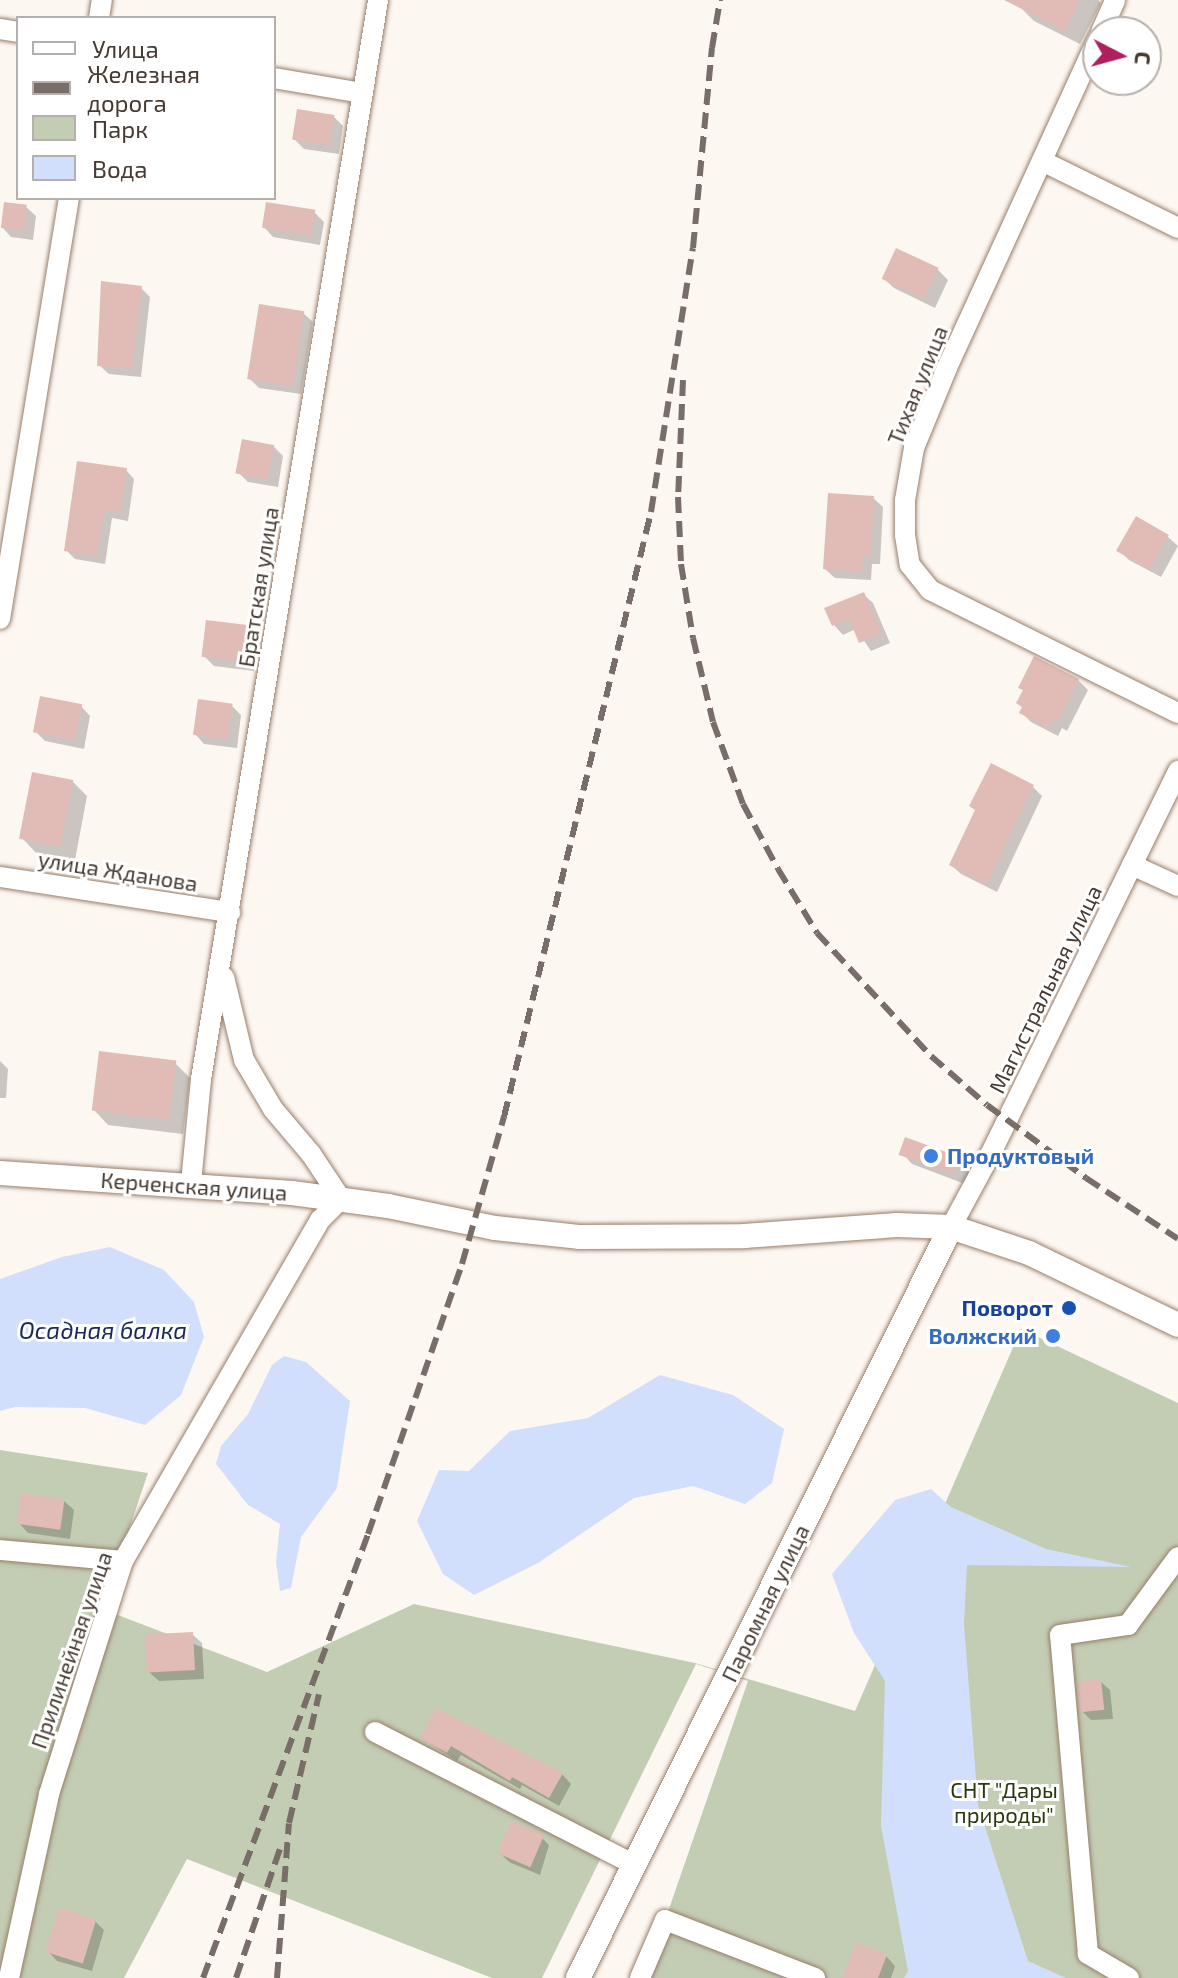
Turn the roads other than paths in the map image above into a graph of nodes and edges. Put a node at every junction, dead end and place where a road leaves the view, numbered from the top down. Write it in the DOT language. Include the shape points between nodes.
graph roads {
  1 [pos="378,0"];
  2 [pos="1082,73"];
  3 [pos="276,78"];
  4 [pos="362,93"];
  5 [pos="1042,161"];
  6 [pos="69,200"];
  7 [pos="1178,228"];
  8 [pos="0,619"];
  9 [pos="1178,713"];
  10 [pos="1178,771"];
  11 [pos="1132,865"];
  12 [pos="0,877"];
  13 [pos="1178,886"];
  14 [pos="230,912"];
  15 [pos="222,970"];
  16 [pos="0,1173"];
  17 [pos="191,1183"];
  18 [pos="341,1199"];
  19 [pos="951,1227"];
  20 [pos="1178,1325"];
  21 [pos="0,1550"];
  22 [pos="1178,1557"];
  23 [pos="123,1561"];
  24 [pos="375,1732"];
  25 [pos="635,1865"];
  26 [pos="9,1978"];
  27 [pos="578,1978"];
  28 [pos="640,1978"];
  29 [pos="815,1978"];
  30 [pos="1129,1978"];
  1 -- 4 [label="street, Братская улица"];
  2 -- 5 [label="street, Тихая улица"];
  3 -- 4 [label="street"];
  4 -- 14 [label="street, Братская улица"];
  5 -- 7 [label="street"];
  5 -- 9 [label="street, Тихая улица" via="914,448 905,500 910,565 930,590"];
  6 -- 8 [label="street"];
  10 -- 11 [label="street, Магистральная улица"];
  11 -- 13 [label="street"];
  11 -- 19 [label="street, Магистральная улица"];
  12 -- 14 [label="street, улица Жданова"];
  14 -- 15 [label="street, Братская улица"];
  15 -- 17 [label="street, Братская улица" via="201,1079"];
  15 -- 18 [label="street" via="244,1060 273,1109"];
  16 -- 17 [label="street, Керченская улица"];
  17 -- 18 [label="street, Керченская улица"];
  18 -- 19 [label="street, Керченская улица" via="495,1228 579,1237"];
  18 -- 23 [label="street, Прилинейная улица" via="320,1220"];
  19 -- 20 [label="street, Керченская улица" via="1029,1253"];
  19 -- 25 [label="street, Паромная улица"];
  21 -- 23 [label="street"];
  22 -- 30 [label="street" via="1128,1625 1060,1635 1088,1954"];
  23 -- 26 [label="street, Прилинейная улица" via="49,1794"];
  24 -- 25 [label="street"];
  25 -- 27 [label="street, Паромная улица"];
  28 -- 29 [label="street" via="665,1920"];
}
